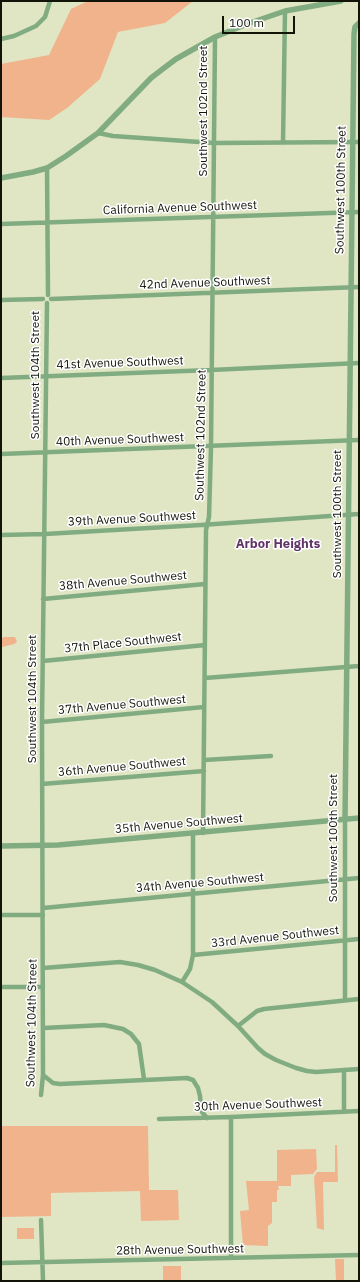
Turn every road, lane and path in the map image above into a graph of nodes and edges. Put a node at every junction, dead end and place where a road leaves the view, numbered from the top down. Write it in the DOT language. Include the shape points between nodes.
graph roads {
  1 [pos="50,1"];
  2 [pos="341,1"];
  3 [pos="285,11"];
  4 [pos="357,25"];
  5 [pos="215,37"];
  6 [pos="1,39"];
  7 [pos="356,70"];
  8 [pos="98,133"];
  9 [pos="352,142"];
  10 [pos="359,142"];
  11 [pos="214,143"];
  12 [pos="283,144"];
  13 [pos="48,168"];
  14 [pos="1,178"];
  15 [pos="351,212"];
  16 [pos="359,212"];
  17 [pos="213,216"];
  18 [pos="48,223"];
  19 [pos="1,224"];
  20 [pos="359,287"];
  21 [pos="350,288"];
  22 [pos="212,293"];
  23 [pos="49,297"];
  24 [pos="1,300"];
  25 [pos="45,301"];
  26 [pos="359,363"];
  27 [pos="349,364"];
  28 [pos="212,370"];
  29 [pos="46,376"];
  30 [pos="1,378"];
  31 [pos="349,440"];
  32 [pos="359,440"];
  33 [pos="211,447"];
  34 [pos="46,453"];
  35 [pos="1,454"];
  36 [pos="359,514"];
  37 [pos="349,515"];
  38 [pos="208,524"];
  39 [pos="45,534"];
  40 [pos="1,535"];
  41 [pos="205,584"];
  42 [pos="43,599"];
  43 [pos="205,645"];
  44 [pos="43,661"];
  45 [pos="359,666"];
  46 [pos="347,668"];
  47 [pos="205,678"];
  48 [pos="204,708"];
  49 [pos="42,722"];
  50 [pos="271,756"];
  51 [pos="204,760"];
  52 [pos="204,770"];
  53 [pos="42,784"];
  54 [pos="359,818"];
  55 [pos="345,819"];
  56 [pos="204,833"];
  57 [pos="193,834"];
  58 [pos="1,846"];
  59 [pos="43,846"];
  60 [pos="359,878"];
  61 [pos="345,880"];
  62 [pos="193,894"];
  63 [pos="43,908"];
  64 [pos="1,915"];
  65 [pos="43,915"];
  66 [pos="359,939"];
  67 [pos="345,940"];
  68 [pos="193,955"];
  69 [pos="43,968"];
  70 [pos="182,982"];
  71 [pos="1,987"];
  72 [pos="43,987"];
  73 [pos="359,999"];
  74 [pos="345,1000"];
  75 [pos="238,1026"];
  76 [pos="43,1028"];
  77 [pos="359,1069"];
  78 [pos="344,1070"];
  79 [pos="43,1075"];
  80 [pos="144,1079"];
  81 [pos="41,1095"];
  82 [pos="359,1111"];
  83 [pos="344,1112"];
  84 [pos="231,1117"];
  85 [pos="207,1118"];
  86 [pos="159,1119"];
  87 [pos="41,1220"];
  88 [pos="359,1255"];
  89 [pos="231,1258"];
  90 [pos="43,1263"];
  91 [pos="1,1264"];
  92 [pos="43,1281"];
  1 -- 6 [label="street" via="45,16 36,26"];
  2 -- 3 [label="street"];
  3 -- 5 [label="street"];
  3 -- 12 [label="street"];
  4 -- 7 [label="street, Southwest 100th Street" via="354,34"];
  5 -- 8 [label="street" via="164,68"];
  5 -- 11 [label="street, Southwest 102nd Street"];
  7 -- 9 [label="street, Southwest 100th Street"];
  8 -- 11 [label="street"];
  8 -- 13 [label="street"];
  9 -- 10 [label="street"];
  9 -- 12 [label="street"];
  9 -- 15 [label="street, Southwest 100th Street"];
  11 -- 12 [label="street"];
  11 -- 17 [label="street, Southwest 102nd Street"];
  13 -- 14 [label="street"];
  13 -- 18 [label="street, Southwest 104th Street"];
  15 -- 16 [label="street, California Avenue Southwest"];
  15 -- 17 [label="street, California Avenue Southwest"];
  15 -- 21 [label="street, Southwest 100th Street"];
  17 -- 18 [label="street, California Avenue Southwest"];
  17 -- 22 [label="street, Southwest 102nd Street"];
  18 -- 19 [label="street, California Avenue Southwest"];
  18 -- 23 [label="street, Southwest 104th Street"];
  20 -- 21 [label="street, 42nd Avenue Southwest"];
  21 -- 22 [label="street, 42nd Avenue Southwest"];
  21 -- 27 [label="street, Southwest 100th Street"];
  22 -- 23 [label="street, 42nd Avenue Southwest"];
  22 -- 28 [label="street, Southwest 102nd Street"];
  23 -- 25 [label="street" via="50,302"];
  24 -- 25 [label="street"];
  25 -- 29 [label="street, Southwest 104th Street"];
  26 -- 27 [label="street, 41st Avenue Southwest"];
  27 -- 28 [label="street, 41st Avenue Southwest"];
  27 -- 31 [label="street, Southwest 100th Street"];
  28 -- 29 [label="street, 41st Avenue Southwest"];
  28 -- 33 [label="street, Southwest 102nd Street"];
  29 -- 30 [label="street, 41st Avenue Southwest"];
  29 -- 34 [label="street, Southwest 104th Street"];
  31 -- 32 [label="street, 40th Avenue Southwest"];
  31 -- 33 [label="street, 40th Avenue Southwest"];
  31 -- 37 [label="street, Southwest 100th Street"];
  33 -- 34 [label="street, 40th Avenue Southwest"];
  33 -- 38 [label="street, Southwest 102nd Street"];
  34 -- 35 [label="street, 40th Avenue Southwest"];
  34 -- 39 [label="street, Southwest 104th Street"];
  36 -- 37 [label="street, 39th Avenue Southwest"];
  37 -- 38 [label="street, 39th Avenue Southwest"];
  37 -- 46 [label="street, Southwest 100th Street"];
  38 -- 39 [label="street, 39th Avenue Southwest"];
  38 -- 41 [label="street, Southwest 102nd Street"];
  39 -- 40 [label="street, 39th Avenue Southwest"];
  39 -- 42 [label="street, Southwest 104th Street"];
  41 -- 42 [label="street, 38th Avenue Southwest"];
  41 -- 43 [label="street, Southwest 102nd Street"];
  42 -- 44 [label="street, Southwest 104th Street"];
  43 -- 44 [label="street, 37th Place Southwest"];
  43 -- 47 [label="street, Southwest 102nd Street"];
  44 -- 49 [label="street, Southwest 104th Street"];
  45 -- 46 [label="street"];
  46 -- 47 [label="street"];
  46 -- 55 [label="street, Southwest 100th Street"];
  47 -- 48 [label="street, Southwest 102nd Street"];
  48 -- 49 [label="street, 37th Avenue Southwest"];
  48 -- 51 [label="street, Southwest 102nd Street"];
  49 -- 53 [label="street, Southwest 104th Street"];
  50 -- 51 [label="street"];
  51 -- 52 [label="street, Southwest 102nd Street"];
  52 -- 53 [label="street, 36th Avenue Southwest"];
  52 -- 56 [label="street, Southwest 102nd Street"];
  53 -- 59 [label="street, Southwest 104th Street"];
  54 -- 55 [label="street, 35th Avenue Southwest"];
  55 -- 56 [label="street, 35th Avenue Southwest"];
  55 -- 61 [label="street, Southwest 100th Street"];
  56 -- 57 [label="street, 35th Avenue Southwest"];
  57 -- 59 [label="street, 35th Avenue Southwest"];
  57 -- 62 [label="street"];
  58 -- 59 [label="street, 35th Avenue Southwest"];
  59 -- 63 [label="street, Southwest 104th Street"];
  60 -- 61 [label="street, 34th Avenue Southwest"];
  61 -- 62 [label="street, 34th Avenue Southwest"];
  61 -- 67 [label="street, Southwest 100th Street"];
  62 -- 63 [label="street, 34th Avenue Southwest"];
  62 -- 68 [label="street"];
  63 -- 65 [label="street, Southwest 104th Street"];
  64 -- 65 [label="street"];
  65 -- 69 [label="street, Southwest 104th Street"];
  66 -- 67 [label="street, 33rd Avenue Southwest"];
  67 -- 68 [label="street, 33rd Avenue Southwest"];
  67 -- 74 [label="street, Southwest 100th Street"];
  68 -- 70 [label="street" via="190,968"];
  69 -- 70 [label="street" via="120,962 155,970"];
  69 -- 72 [label="street, Southwest 104th Street"];
  70 -- 75 [label="street" via="212,1002"];
  71 -- 72 [label="street"];
  72 -- 76 [label="street, Southwest 104th Street"];
  73 -- 74 [label="street"];
  74 -- 75 [label="street" via="264,1009"];
  75 -- 78 [label="street" via="265,1054 288,1065 312,1071"];
  76 -- 79 [label="street, Southwest 104th Street"];
  76 -- 80 [label="street" via="112,1025 123,1029 139,1044"];
  77 -- 78 [label="street"];
  78 -- 83 [label="street"];
  79 -- 80 [label="street" via="53,1083 60,1084"];
  79 -- 81 [label="street, Southwest 104th Street"];
  80 -- 85 [label="street" via="183,1077 193,1080 198,1088 202,1112"];
  82 -- 83 [label="street, 30th Avenue Southwest"];
  83 -- 84 [label="street, 30th Avenue Southwest"];
  84 -- 85 [label="street, 30th Avenue Southwest"];
  84 -- 89 [label="street"];
  85 -- 86 [label="street, 30th Avenue Southwest"];
  87 -- 90 [label="street"];
  88 -- 89 [label="street, 28th Avenue Southwest"];
  89 -- 90 [label="street, 28th Avenue Southwest"];
  90 -- 91 [label="street, 28th Avenue Southwest"];
  90 -- 92 [label="street"];
}
